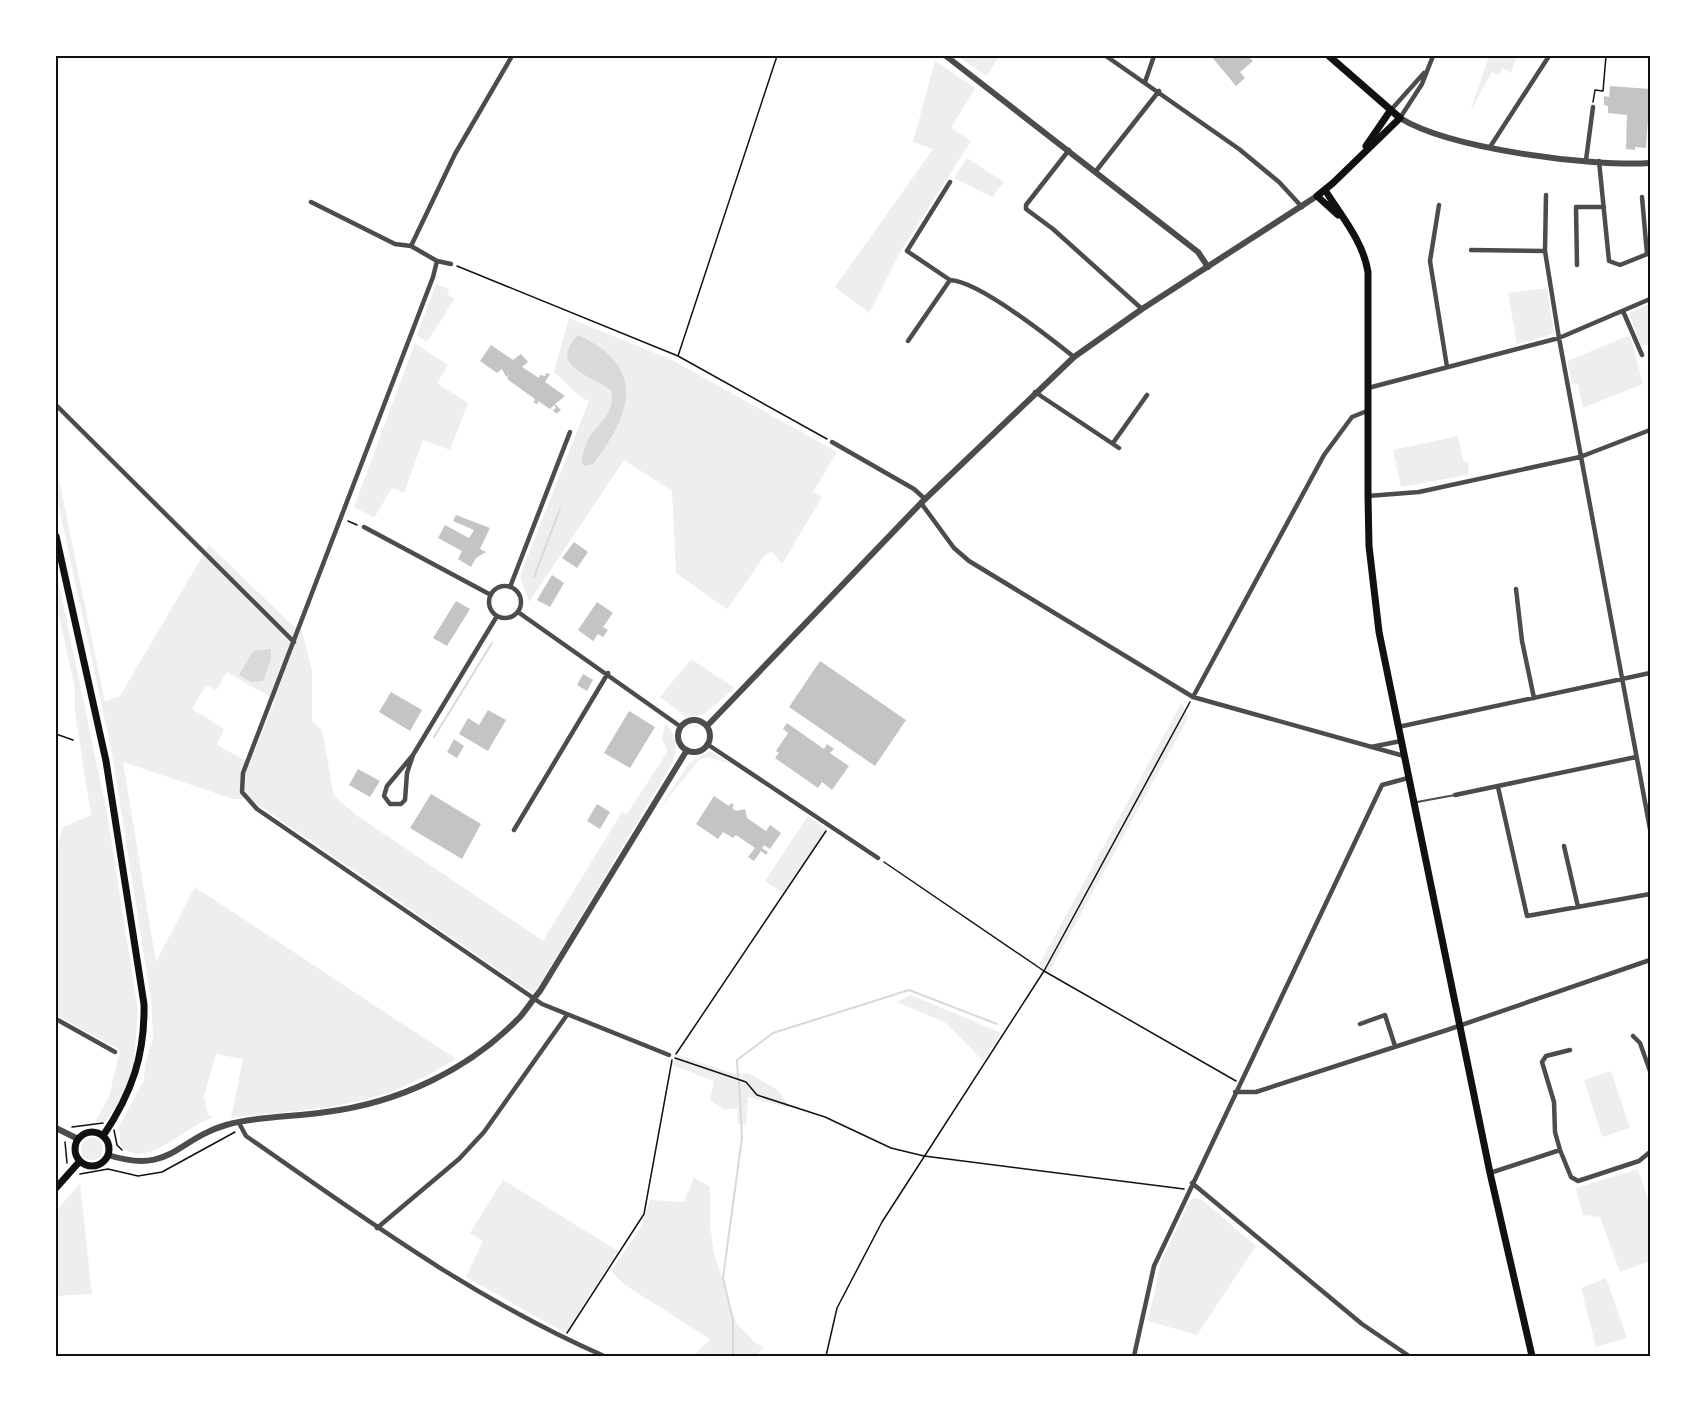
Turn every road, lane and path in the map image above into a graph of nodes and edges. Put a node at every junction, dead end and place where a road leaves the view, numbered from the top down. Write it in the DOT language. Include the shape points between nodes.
graph roads {
  1 [pos="512,56"];
  2 [pos="777,56"];
  3 [pos="946,56"];
  4 [pos="1106,56"];
  5 [pos="1154,56"];
  6 [pos="1329,56"];
  7 [pos="1433,56"];
  8 [pos="1549,56"];
  9 [pos="1606,56"];
  10 [pos="1428,68"];
  11 [pos="1145,82"];
  12 [pos="1159,91"];
  13 [pos="1593,105"];
  14 [pos="1390,111"];
  15 [pos="1400,117"];
  16 [pos="1490,147"];
  17 [pos="1069,150"];
  18 [pos="1360,155"];
  19 [pos="1586,160"];
  20 [pos="1599,161"];
  21 [pos="1650,163"];
  22 [pos="1096,171"];
  23 [pos="950,182"];
  24 [pos="1325,190"];
  25 [pos="1546,195"];
  26 [pos="1317,196"];
  27 [pos="1642,197"];
  28 [pos="311,202"];
  29 [pos="1440,205"];
  30 [pos="1302,207"];
  31 [pos="1604,207"];
  32 [pos="1342,218"];
  33 [pos="411,246"];
  34 [pos="1471,250"];
  35 [pos="1545,251"];
  36 [pos="1649,253"];
  37 [pos="437,261"];
  38 [pos="451,264"];
  39 [pos="1577,265"];
  40 [pos="1208,267"];
  41 [pos="950,280"];
  42 [pos="1650,299"];
  43 [pos="1142,309"];
  44 [pos="1623,311"];
  45 [pos="1559,338"];
  46 [pos="908,341"];
  47 [pos="1642,355"];
  48 [pos="678,356"];
  49 [pos="1074,357"];
  50 [pos="1447,367"];
  51 [pos="1367,388"];
  52 [pos="1035,392"];
  53 [pos="1147,395"];
  54 [pos="56,405"];
  55 [pos="1367,411"];
  56 [pos="1650,430"];
  57 [pos="570,432"];
  58 [pos="832,442"];
  59 [pos="1113,443"];
  60 [pos="1119,447"];
  61 [pos="1580,457"];
  62 [pos="1368,496"];
  63 [pos="923,501"];
  64 [pos="342,519"];
  65 [pos="364,527"];
  66 [pos="56,536"];
  67 [pos="510,587"];
  68 [pos="1516,589"];
  69 [pos="491,595"];
  70 [pos="518,612"];
  71 [pos="497,616"];
  72 [pos="294,642"];
  73 [pos="608,673"];
  74 [pos="1650,673"];
  75 [pos="1622,679"];
  76 [pos="1192,698"];
  77 [pos="1534,698"];
  78 [pos="707,726"];
  79 [pos="681,727"];
  80 [pos="1398,727"];
  81 [pos="56,734"];
  82 [pos="73,740"];
  83 [pos="1401,741"];
  84 [pos="707,744"];
  85 [pos="1369,748"];
  86 [pos="687,750"];
  87 [pos="413,755"];
  88 [pos="1404,756"];
  89 [pos="1636,757"];
  90 [pos="1408,778"];
  91 [pos="1498,787"];
  92 [pos="1455,795"];
  93 [pos="1413,803"];
  94 [pos="1649,816"];
  95 [pos="830,826"];
  96 [pos="1650,829"];
  97 [pos="514,830"];
  98 [pos="1564,846"];
  99 [pos="878,858"];
  100 [pos="1650,894"];
  101 [pos="1578,907"];
  102 [pos="1650,960"];
  103 [pos="1044,971"];
  104 [pos="533,999"];
  105 [pos="567,1015"];
  106 [pos="56,1019"];
  107 [pos="1360,1024"];
  108 [pos="1460,1025"];
  109 [pos="1633,1036"];
  110 [pos="1395,1046"];
  111 [pos="1570,1050"];
  112 [pos="115,1052"];
  113 [pos="671,1056"];
  114 [pos="1650,1071"];
  115 [pos="1239,1083"];
  116 [pos="1235,1092"];
  117 [pos="240,1126"];
  118 [pos="56,1128"];
  119 [pos="69,1134"];
  120 [pos="103,1136"];
  121 [pos="78,1139"];
  122 [pos="1560,1150"];
  123 [pos="1650,1152"];
  124 [pos="108,1155"];
  125 [pos="924,1156"];
  126 [pos="80,1161"];
  127 [pos="73,1169"];
  128 [pos="1490,1173"];
  129 [pos="1192,1182"];
  130 [pos="56,1188"];
  131 [pos="1188,1191"];
  132 [pos="377,1228"];
  133 [pos="564,1339"];
  134 [pos="604,1356"];
  135 [pos="826,1356"];
  136 [pos="1134,1356"];
  137 [pos="1409,1356"];
  138 [pos="1532,1356"];
  1 -- 33 [label="street" via="455,154"];
  2 -- 48 [label="path"];
  3 -- 17 [label="street"];
  4 -- 11 [label="street"];
  5 -- 11 [label="street"];
  6 -- 14 [label="main road"];
  7 -- 10 [label="street"];
  8 -- 16 [label="street"];
  9 -- 13 [label="path" via="1603,91 1595,90"];
  10 -- 14 [label="street"];
  10 -- 15 [label="street"];
  11 -- 12 [label="street"];
  12 -- 22 [label="street"];
  12 -- 30 [label="street" via="1239,149"];
  13 -- 19 [label="street"];
  14 -- 15 [label="main road"];
  14 -- 18 [label="main road"];
  15 -- 16 [label="street" via="1440,136"];
  15 -- 18 [label="main road"];
  16 -- 19 [label="street"];
  17 -- 22 [label="street"];
  17 -- 43 [label="street" via="1026,209"];
  18 -- 24 [label="main road"];
  19 -- 20 [label="street"];
  20 -- 21 [label="street"];
  20 -- 31 [label="street"];
  22 -- 40 [label="street" via="1198,252"];
  23 -- 41 [label="street" via="907,251"];
  24 -- 26 [label="main road"];
  24 -- 32 [label="main road"];
  25 -- 35 [label="street"];
  26 -- 30 [label="street"];
  26 -- 32 [label="main road"];
  27 -- 36 [label="street"];
  28 -- 33 [label="street" via="395,244"];
  29 -- 50 [label="street" via="1430,261"];
  30 -- 40 [label="street"];
  31 -- 36 [label="street" via="1609,261 1620,265"];
  31 -- 39 [label="street" via="1576,207"];
  32 -- 51 [label="main road" via="1360,242 1368,272"];
  33 -- 37 [label="street"];
  34 -- 35 [label="street"];
  35 -- 45 [label="street"];
  37 -- 38 [label="street"];
  37 -- 64 [label="street"];
  38 -- 48 [label="path"];
  40 -- 43 [label="street"];
  41 -- 46 [label="street"];
  41 -- 49 [label="street" via="961,280 990,297"];
  42 -- 44 [label="street"];
  43 -- 49 [label="street"];
  44 -- 45 [label="street"];
  44 -- 47 [label="street"];
  45 -- 50 [label="street"];
  45 -- 61 [label="street"];
  48 -- 58 [label="path"];
  49 -- 52 [label="street"];
  50 -- 51 [label="street"];
  51 -- 55 [label="main road"];
  52 -- 59 [label="street"];
  52 -- 63 [label="street"];
  53 -- 59 [label="street"];
  54 -- 72 [label="street"];
  55 -- 62 [label="main road"];
  55 -- 76 [label="street" via="1352,417 1324,455"];
  56 -- 61 [label="street"];
  57 -- 67 [label="street"];
  58 -- 63 [label="street" via="914,489"];
  59 -- 60 [label="street"];
  61 -- 62 [label="street" via="1419,492"];
  61 -- 75 [label="street"];
  62 -- 80 [label="main road" via="1374,589"];
  63 -- 76 [label="street" via="954,548 969,561"];
  63 -- 78 [label="street"];
  64 -- 65 [label="path"];
  64 -- 72 [label="street"];
  65 -- 69 [label="street"];
  66 -- 120 [label="main road" via="106,761 144,1004 145,1035 140,1057 126,1099"];
  67 -- 69 [label="street" via="497,589"];
  67 -- 70 [label="street" via="520,597"];
  68 -- 77 [label="street"];
  69 -- 71 [label="street" via="490,609"];
  70 -- 71 [label="street" via="511,617"];
  70 -- 73 [label="street"];
  71 -- 87 [label="street"];
  72 -- 104 [label="street" via="241,783 242,792 257,809"];
  73 -- 79 [label="street"];
  73 -- 97 [label="street"];
  74 -- 75 [label="street"];
  75 -- 77 [label="street"];
  75 -- 89 [label="street"];
  76 -- 85 [label="street"];
  76 -- 103 [label="path"];
  77 -- 80 [label="street"];
  78 -- 79 [label="street" via="694,720"];
  78 -- 84 [label="street"];
  79 -- 86 [label="street" via="678,737"];
  80 -- 83 [label="main road"];
  81 -- 82 [label="path"];
  83 -- 85 [label="street"];
  83 -- 88 [label="main road"];
  84 -- 86 [label="street" via="696,751"];
  84 -- 95 [label="street"];
  85 -- 88 [label="street"];
  86 -- 104 [label="street"];
  87 -- 87 [label="street" via="387,786 384,796 390,804 405,800 406,773"];
  88 -- 90 [label="main road"];
  89 -- 91 [label="street"];
  89 -- 94 [label="street"];
  90 -- 93 [label="main road"];
  90 -- 115 [label="street" via="1382,784"];
  91 -- 92 [label="street"];
  91 -- 101 [label="street" via="1527,916"];
  92 -- 93 [label="lane"];
  93 -- 108 [label="main road"];
  94 -- 96 [label="street"];
  95 -- 99 [label="street"];
  95 -- 113 [label="path"];
  98 -- 101 [label="street"];
  99 -- 103 [label="path"];
  100 -- 101 [label="street"];
  102 -- 108 [label="street"];
  103 -- 115 [label="path"];
  103 -- 125 [label="path"];
  104 -- 105 [label="street"];
  104 -- 117 [label="street" via="495,1041 412,1090 372,1103"];
  105 -- 113 [label="street"];
  105 -- 132 [label="street" via="478,1138 459,1159"];
  106 -- 112 [label="street"];
  107 -- 110 [label="street" via="1385,1015"];
  108 -- 110 [label="street"];
  108 -- 128 [label="main road"];
  109 -- 114 [label="street" via="1640,1043"];
  110 -- 116 [label="street" via="1256,1092"];
  111 -- 122 [label="street" via="1546,1056 1542,1062 1554,1102 1554,1132"];
  113 -- 125 [label="path" via="746,1082 757,1095 825,1117 891,1148"];
  113 -- 133 [label="path" via="644,1214"];
  115 -- 116 [label="street"];
  116 -- 129 [label="street"];
  117 -- 124 [label="street" via="209,1132 160,1160 136,1162"];
  117 -- 127 [label="path" via="176,1165 153,1174 129,1175 108,1169 82,1176"];
  117 -- 132 [label="street" via="246,1137"];
  118 -- 119 [label="street"];
  119 -- 121 [label="street"];
  119 -- 127 [label="path" via="65,1142 67,1162"];
  120 -- 121 [label="main road" via="90,1132"];
  120 -- 124 [label="main road" via="108,1143"];
  121 -- 126 [label="main road" via="75,1153"];
  122 -- 123 [label="street" via="1571,1177 1578,1181 1639,1161"];
  122 -- 128 [label="street"];
  124 -- 126 [label="main road" via="96,1165"];
  125 -- 131 [label="path"];
  125 -- 135 [label="path" via="882,1222 837,1308"];
  126 -- 127 [label="main road"];
  127 -- 130 [label="main road"];
  128 -- 138 [label="main road"];
  129 -- 131 [label="street"];
  129 -- 137 [label="street" via="1362,1324"];
  131 -- 136 [label="street" via="1154,1266"];
  132 -- 133 [label="street"];
  133 -- 134 [label="street"];
}
